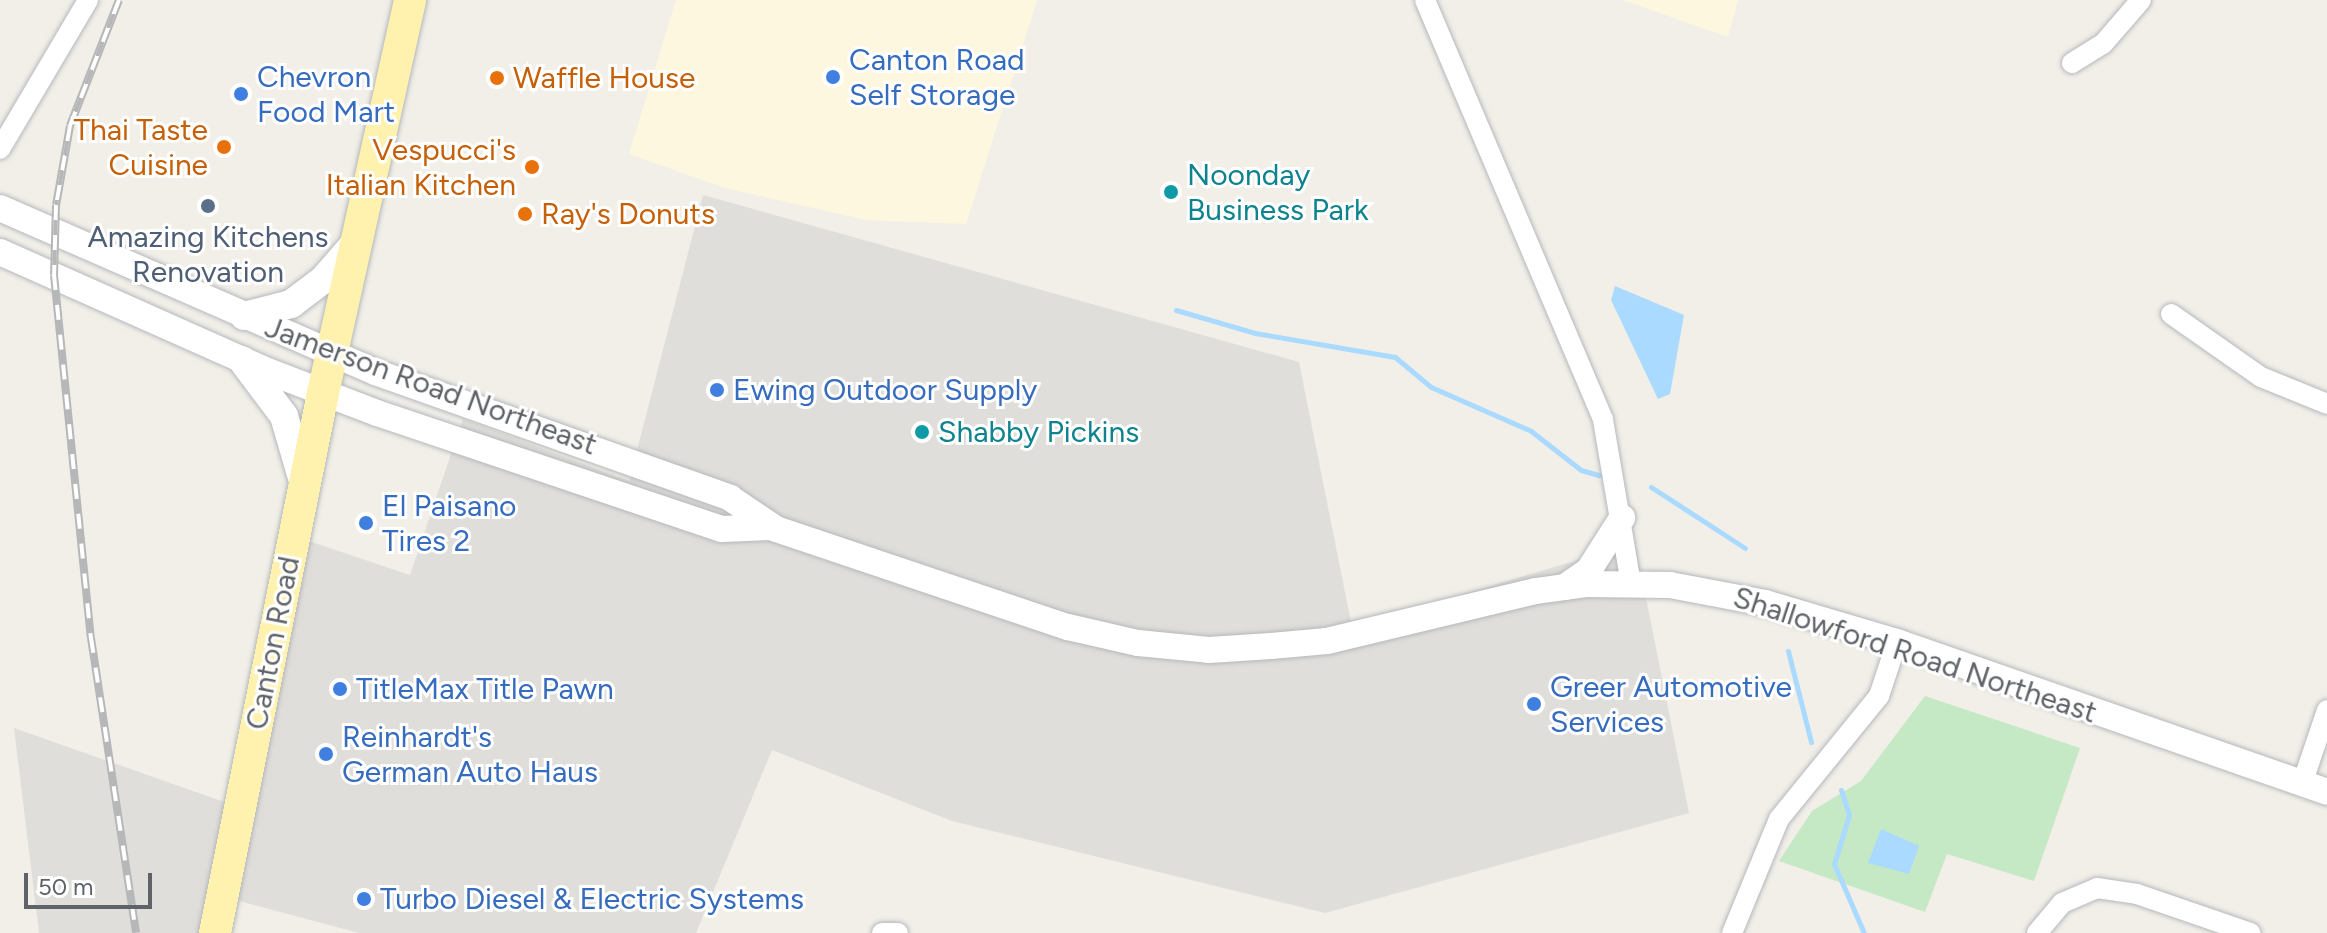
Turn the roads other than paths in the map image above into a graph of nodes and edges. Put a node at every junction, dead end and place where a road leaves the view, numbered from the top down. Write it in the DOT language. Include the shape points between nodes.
graph roads {
  1 [pos="88,0"];
  2 [pos="410,0"];
  3 [pos="1425,0"];
  4 [pos="2141,0"];
  5 [pos="2072,63"];
  6 [pos="0,148"];
  7 [pos="0,208"];
  8 [pos="356,242"];
  9 [pos="0,252"];
  10 [pos="2171,314"];
  11 [pos="244,316"];
  12 [pos="332,353"];
  13 [pos="242,360"];
  14 [pos="323,393"];
  15 [pos="2327,404"];
  16 [pos="304,485"];
  17 [pos="1622,518"];
  18 [pos="771,527"];
  19 [pos="1631,583"];
  20 [pos="1565,587"];
  21 [pos="1897,642"];
  22 [pos="2327,710"];
  23 [pos="2315,788"];
  24 [pos="215,933"];
  25 [pos="882,933"];
  26 [pos="898,933"];
  27 [pos="1732,933"];
  28 [pos="2037,933"];
  29 [pos="2250,933"];
  1 -- 6 [label="street"];
  2 -- 8 [label="main road, Canton Road"];
  3 -- 17 [label="street" via="1603,420"];
  4 -- 5 [label="street" via="2103,44"];
  7 -- 11 [label="street, Jamerson Road Northeast"];
  8 -- 11 [label="main road" via="308,293 272,312"];
  8 -- 12 [label="main road, Canton Road"];
  9 -- 13 [label="street, Jamerson Road Northeast"];
  10 -- 15 [label="street" via="2261,377"];
  11 -- 12 [label="street, Jamerson Road Northeast"];
  12 -- 14 [label="main road, Canton Road"];
  12 -- 18 [label="street, Jamerson Road Northeast" via="730,498"];
  13 -- 14 [label="street, Jamerson Road Northeast"];
  13 -- 16 [label="main road" via="284,416"];
  14 -- 16 [label="main road, Canton Road"];
  14 -- 18 [label="street, Jamerson Road Northeast" via="722,529"];
  16 -- 24 [label="main road, Canton Road"];
  17 -- 19 [label="street"];
  17 -- 20 [label="street" via="1589,570"];
  18 -- 20 [label="street, Jamerson Road Northeast" via="1068,627 1138,643 1209,650 1327,641"];
  19 -- 20 [label="street, Jamerson Road Northeast"];
  19 -- 21 [label="street, Shallowford Road Northeast" via="1751,600"];
  21 -- 23 [label="street, Shallowford Road Northeast"];
  21 -- 27 [label="street" via="1879,696 1779,819"];
  22 -- 23 [label="street"];
  25 -- 26 [label="street"];
  28 -- 29 [label="street" via="2062,903 2097,888 2137,894"];
}
